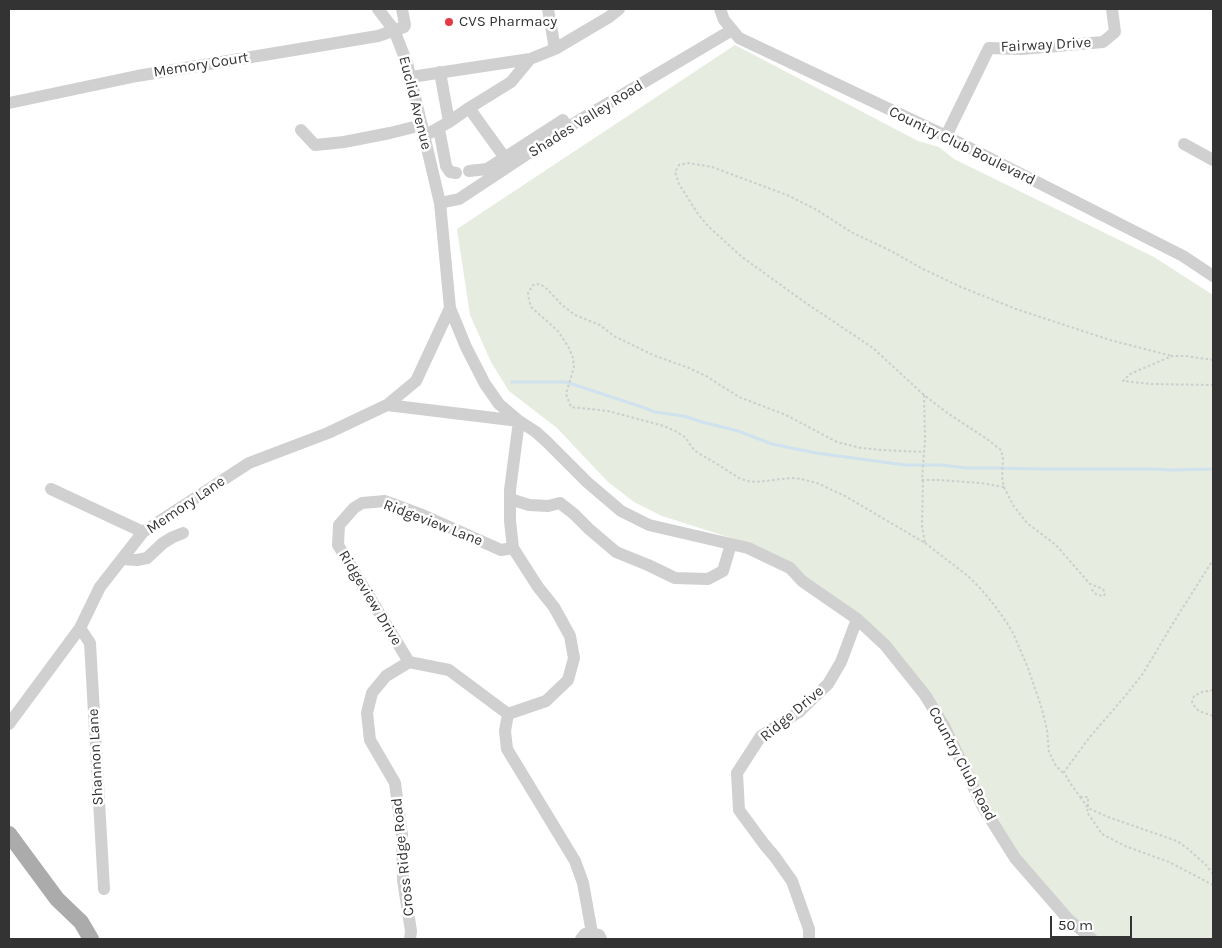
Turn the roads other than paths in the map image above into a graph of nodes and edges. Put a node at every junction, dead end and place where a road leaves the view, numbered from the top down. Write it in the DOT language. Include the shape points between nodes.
graph roads {
  1 [pos="378,9"];
  2 [pos="402,9"];
  3 [pos="548,9"];
  4 [pos="619,9"];
  5 [pos="720,9"];
  6 [pos="1112,9"];
  7 [pos="394,30"];
  8 [pos="732,30"];
  9 [pos="555,49"];
  10 [pos="530,59"];
  11 [pos="440,72"];
  12 [pos="411,77"];
  13 [pos="9,103"];
  14 [pos="469,108"];
  15 [pos="564,120"];
  16 [pos="444,126"];
  17 [pos="301,130"];
  18 [pos="423,130"];
  19 [pos="946,136"];
  20 [pos="1184,144"];
  21 [pos="505,158"];
  22 [pos="1213,160"];
  23 [pos="469,171"];
  24 [pos="456,173"];
  25 [pos="440,203"];
  26 [pos="1213,276"];
  27 [pos="450,308"];
  28 [pos="387,405"];
  29 [pos="519,421"];
  30 [pos="51,489"];
  31 [pos="510,499"];
  32 [pos="354,508"];
  33 [pos="143,532"];
  34 [pos="183,532"];
  35 [pos="732,544"];
  36 [pos="514,548"];
  37 [pos="122,560"];
  38 [pos="857,619"];
  39 [pos="80,628"];
  40 [pos="409,662"];
  41 [pos="508,714"];
  42 [pos="9,724"];
  43 [pos="9,834"];
  44 [pos="104,889"];
  45 [pos="592,937"];
  46 [pos="91,939"];
  47 [pos="410,939"];
  48 [pos="809,939"];
  49 [pos="1092,939"];
  1 -- 7 [label="street, Euclid Avenue"];
  2 -- 7 [label="street" via="405,25"];
  3 -- 9 [label="street"];
  4 -- 9 [label="street"];
  5 -- 8 [label="street, Country Club Boulevard"];
  6 -- 19 [label="street, Fairway Drive" via="1115,32 1103,42 1022,49 989,48"];
  7 -- 12 [label="street, Euclid Avenue"];
  7 -- 13 [label="street, Memory Court" via="378,36 137,76"];
  8 -- 15 [label="street, Shades Valley Road"];
  8 -- 19 [label="street, Country Club Boulevard" via="752,45"];
  9 -- 10 [label="street"];
  10 -- 11 [label="street"];
  10 -- 14 [label="street" via="511,82"];
  11 -- 12 [label="street"];
  11 -- 16 [label="street"];
  12 -- 18 [label="street, Euclid Avenue"];
  14 -- 16 [label="street"];
  14 -- 21 [label="street"];
  15 -- 21 [label="street"];
  15 -- 25 [label="street, Shades Valley Road" via="459,199"];
  16 -- 18 [label="street"];
  16 -- 24 [label="street" via="446,166 450,172"];
  17 -- 18 [label="street" via="315,145"];
  18 -- 25 [label="street, Euclid Avenue"];
  19 -- 26 [label="street, Country Club Boulevard" via="1183,256"];
  20 -- 22 [label="street"];
  21 -- 23 [label="street" via="487,169"];
  25 -- 27 [label="street, Country Club Road"];
  27 -- 28 [label="street" via="416,381"];
  27 -- 29 [label="street, Country Club Road" via="484,384 499,404"];
  28 -- 29 [label="street, Country Club Road"];
  28 -- 33 [label="street, Memory Lane" via="328,433 249,463"];
  29 -- 31 [label="street"];
  29 -- 35 [label="street, Country Club Road" via="536,432 621,511 649,525"];
  30 -- 33 [label="street"];
  31 -- 35 [label="street" via="529,506 560,502 616,552 675,578 708,579 723,571"];
  31 -- 36 [label="street"];
  32 -- 36 [label="street, Ridgeview Lane" via="362,502 385,501 501,550"];
  32 -- 40 [label="street, Ridgeview Drive" via="339,525 338,545"];
  33 -- 37 [label="street, Memory Lane"];
  34 -- 37 [label="street" via="163,543 147,558"];
  35 -- 38 [label="street, Country Club Road" via="790,568 802,581"];
  36 -- 41 [label="street" via="570,636 574,658 568,680 546,701"];
  37 -- 39 [label="street, Memory Lane" via="100,587"];
  38 -- 48 [label="street, Ridge Drive" via="841,662 828,684 798,712 761,736 737,772 739,810 792,881 809,928"];
  38 -- 49 [label="street, Country Club Road" via="885,645 925,695 944,726 983,807 1015,858 1068,919"];
  39 -- 42 [label="street, Memory Lane"];
  39 -- 44 [label="street, Shannon Lane" via="90,643"];
  40 -- 41 [label="street" via="449,670"];
  40 -- 47 [label="street, Cross Ridge Road" via="386,676 372,694 367,713 370,740 395,782"];
  41 -- 45 [label="street" via="507,748 575,861 583,883"];
  43 -- 46 [label="main road" via="57,899 81,922"];
}
